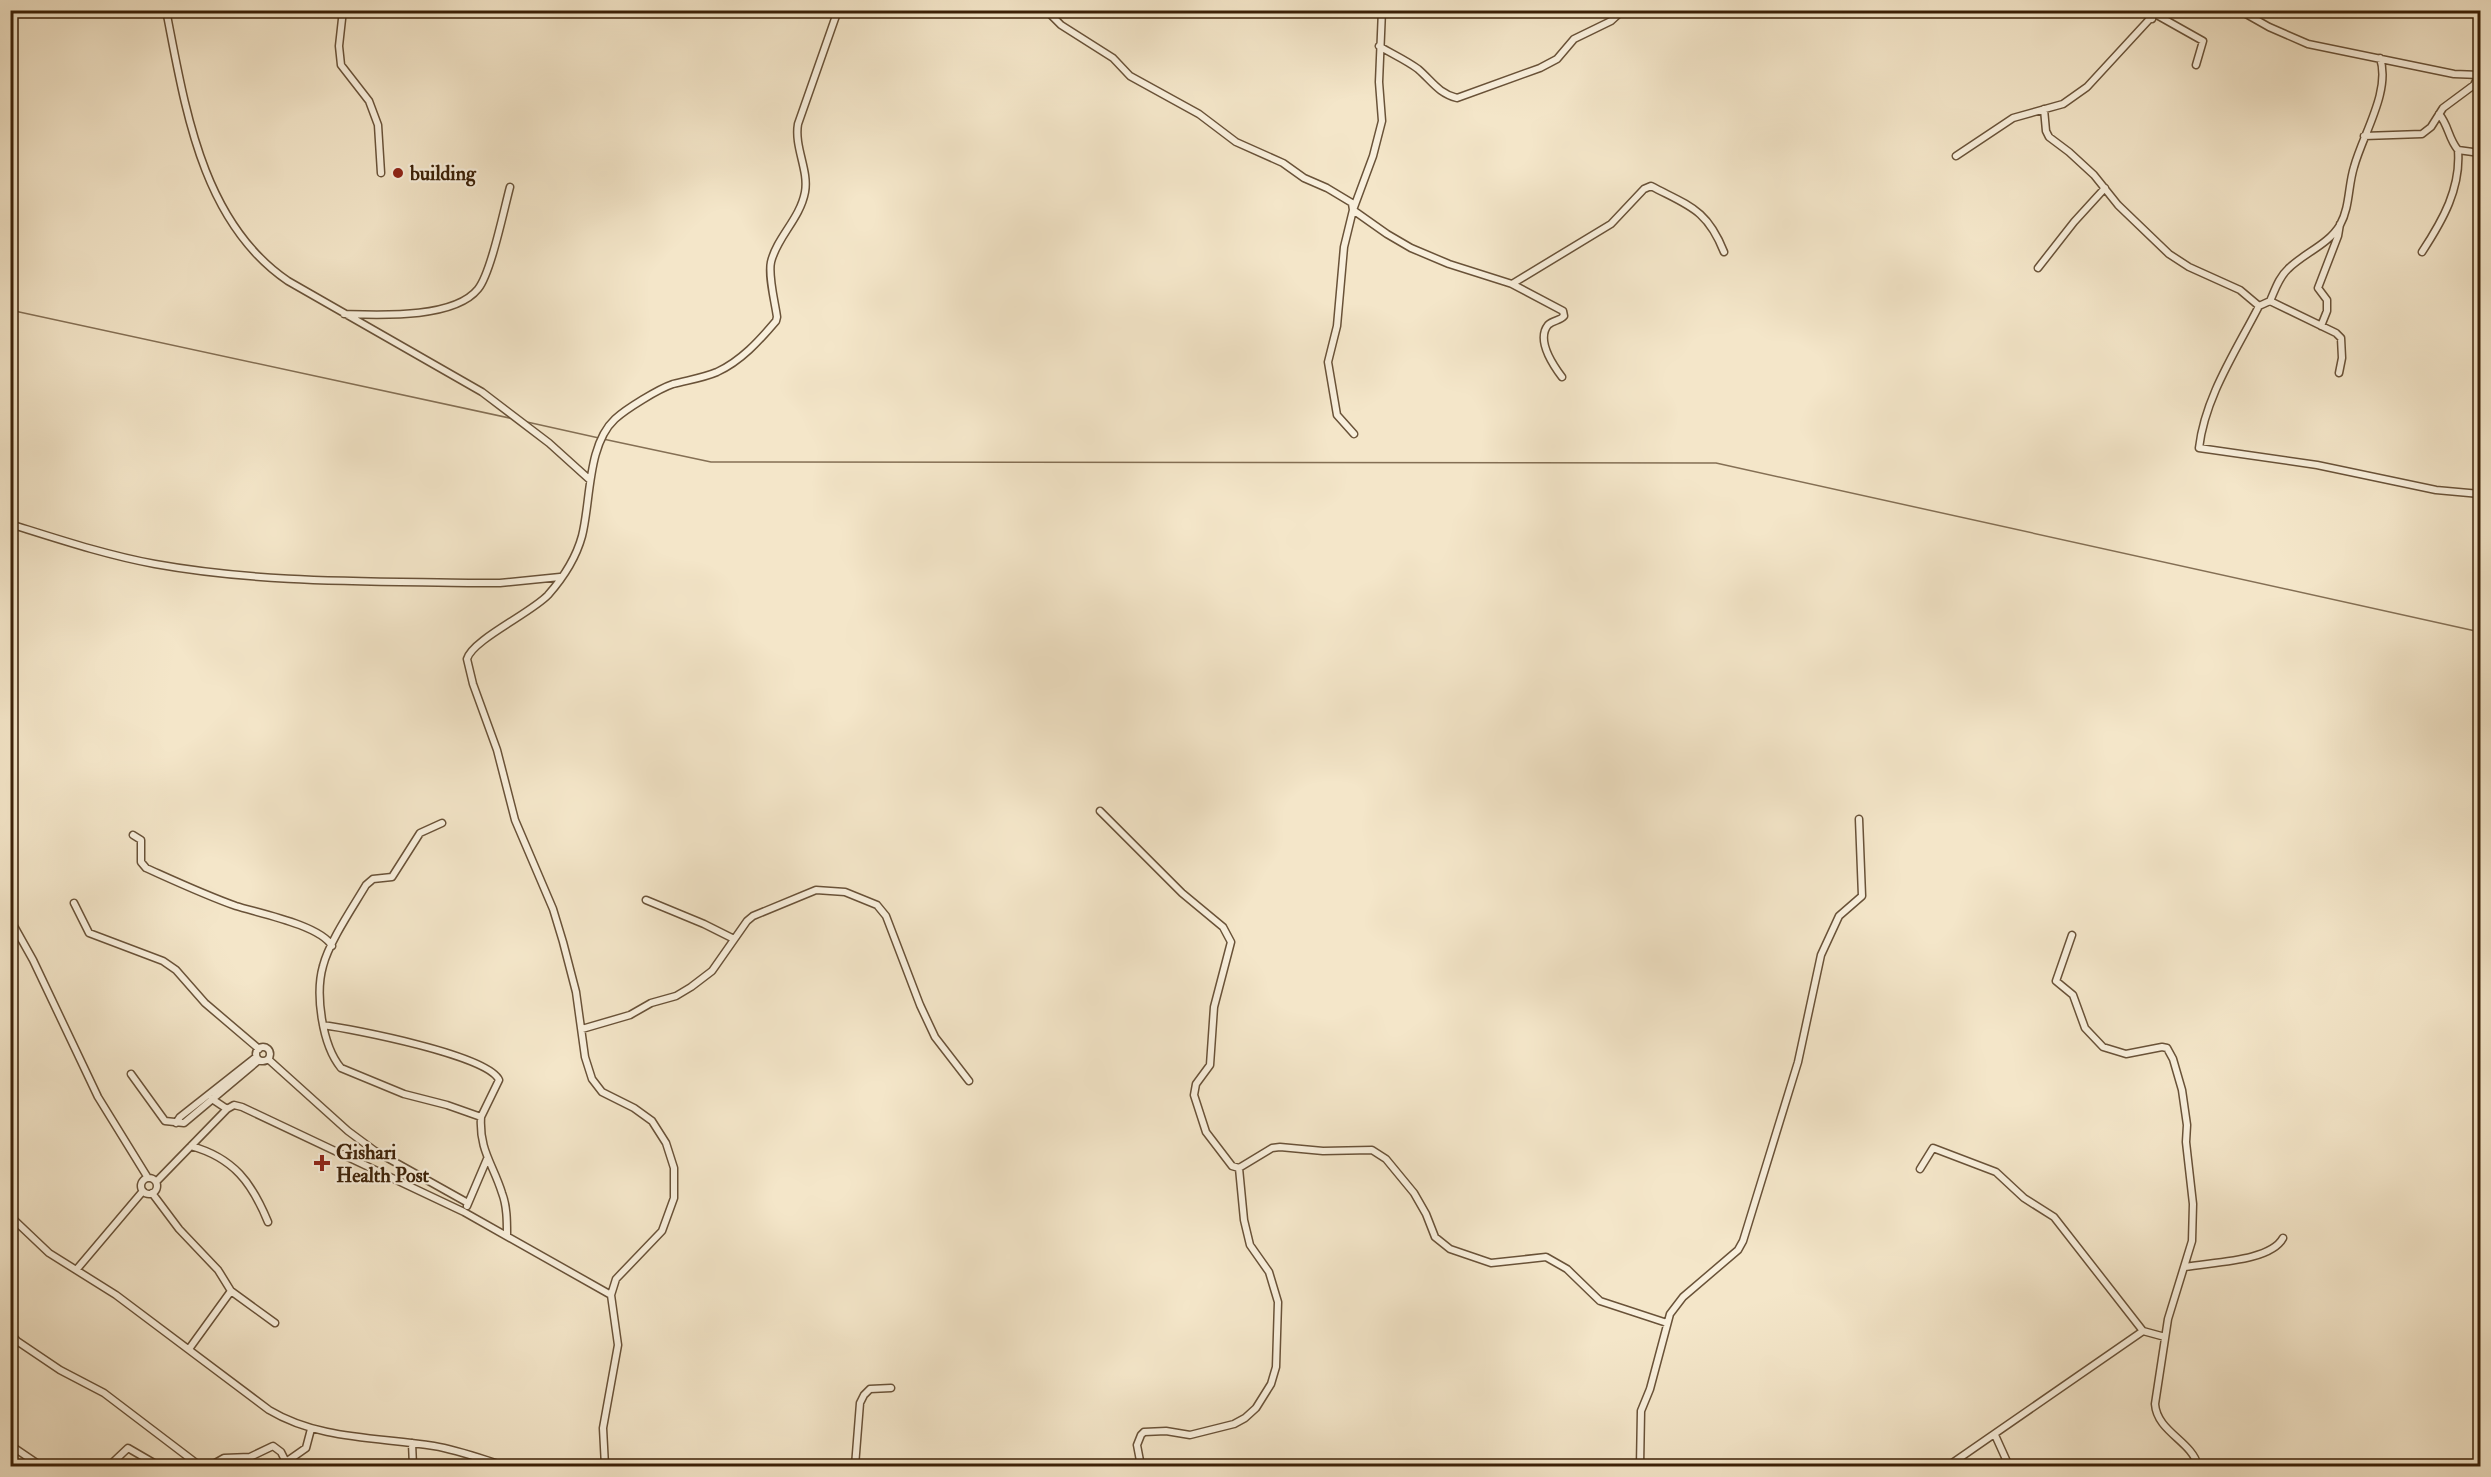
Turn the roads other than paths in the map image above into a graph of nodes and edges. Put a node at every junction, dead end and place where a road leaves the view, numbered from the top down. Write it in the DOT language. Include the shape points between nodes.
graph roads {
  1 [pos="166,10"];
  2 [pos="343,10"];
  3 [pos="838,10"];
  4 [pos="1046,10"];
  5 [pos="1382,10"];
  6 [pos="1623,10"];
  7 [pos="2143,10"];
  8 [pos="2244,12"];
  9 [pos="2155,14"];
  10 [pos="1379,46"];
  11 [pos="2380,58"];
  12 [pos="2196,64"];
  13 [pos="2480,75"];
  14 [pos="2044,109"];
  15 [pos="2439,114"];
  16 [pos="2364,136"];
  17 [pos="2458,150"];
  18 [pos="2481,153"];
  19 [pos="1956,156"];
  20 [pos="381,173"];
  21 [pos="510,187"];
  22 [pos="2105,189"];
  23 [pos="1353,210"];
  24 [pos="2340,224"];
  25 [pos="1724,252"];
  26 [pos="2422,252"];
  27 [pos="2038,268"];
  28 [pos="1512,284"];
  29 [pos="2270,301"];
  30 [pos="2259,306"];
  31 [pos="344,314"];
  32 [pos="2321,326"];
  33 [pos="2339,374"];
  34 [pos="1562,377"];
  35 [pos="1354,434"];
  36 [pos="590,480"];
  37 [pos="2481,494"];
  38 [pos="10,524"];
  39 [pos="560,578"];
  40 [pos="1100,811"];
  41 [pos="1859,819"];
  42 [pos="442,823"];
  43 [pos="133,835"];
  44 [pos="646,900"];
  45 [pos="74,903"];
  46 [pos="10,919"];
  47 [pos="2072,935"];
  48 [pos="734,939"];
  49 [pos="332,946"];
  50 [pos="323,1025"];
  51 [pos="582,1029"];
  52 [pos="259,1048"];
  53 [pos="258,1059"];
  54 [pos="268,1059"];
  55 [pos="131,1074"];
  56 [pos="969,1081"];
  57 [pos="212,1099"];
  58 [pos="227,1109"];
  59 [pos="481,1117"];
  60 [pos="176,1123"];
  61 [pos="192,1146"];
  62 [pos="487,1159"];
  63 [pos="1239,1168"];
  64 [pos="1920,1168"];
  65 [pos="148,1178"];
  66 [pos="156,1182"];
  67 [pos="143,1191"];
  68 [pos="152,1193"];
  69 [pos="468,1203"];
  70 [pos="464,1212"];
  71 [pos="10,1216"];
  72 [pos="268,1222"];
  73 [pos="507,1235"];
  74 [pos="2283,1238"];
  75 [pos="2185,1266"];
  76 [pos="77,1269"];
  77 [pos="231,1291"];
  78 [pos="611,1295"];
  79 [pos="275,1323"];
  80 [pos="1667,1323"];
  81 [pos="2143,1331"];
  82 [pos="10,1333"];
  83 [pos="2165,1337"];
  84 [pos="189,1349"];
  85 [pos="891,1388"];
  86 [pos="311,1429"];
  87 [pos="1995,1435"];
  88 [pos="412,1443"];
  89 [pos="10,1445"];
  90 [pos="287,1464"];
  91 [pos="1950,1466"];
  92 [pos="41,1467"];
  93 [pos="109,1467"];
  94 [pos="159,1467"];
  95 [pos="200,1467"];
  96 [pos="210,1467"];
  97 [pos="412,1467"];
  98 [pos="505,1467"];
  99 [pos="605,1467"];
  100 [pos="855,1467"];
  101 [pos="1141,1467"];
  102 [pos="1640,1467"];
  103 [pos="2009,1467"];
  104 [pos="2198,1467"];
  1 -- 31 [label="street" via="205,169 232,225 280,276"];
  2 -- 20 [label="street" via="341,65 369,101 378,125"];
  3 -- 36 [label="street" via="798,124 805,192 770,264 777,319 735,362 709,375 670,386 618,416 602,435"];
  4 -- 23 [label="street" via="1061,25 1113,58 1130,76 1199,114 1236,142 1283,163 1352,203"];
  5 -- 10 [label="street"];
  6 -- 10 [label="street" via="1611,21 1574,39 1557,59 1457,98 1445,95 1418,69"];
  7 -- 9 [label="street"];
  8 -- 11 [label="street" via="2308,44"];
  9 -- 12 [label="street" via="2203,41"];
  9 -- 14 [label="street" via="2087,87 2063,104"];
  10 -- 23 [label="street" via="1381,127"];
  11 -- 13 [label="street" via="2454,74"];
  11 -- 16 [label="street" via="2384,69 2377,107"];
  13 -- 15 [label="street" via="2474,85"];
  14 -- 19 [label="street" via="2013,118"];
  14 -- 22 [label="street" via="2049,137 2075,157"];
  15 -- 16 [label="street" via="2422,134"];
  15 -- 17 [label="street"];
  16 -- 24 [label="street"];
  17 -- 18 [label="street"];
  17 -- 26 [label="street" via="2460,170 2446,213"];
  21 -- 31 [label="street" via="484,279 474,293 455,303 409,315"];
  22 -- 27 [label="street"];
  22 -- 30 [label="street" via="2169,254 2240,290"];
  23 -- 28 [label="street" via="1411,248"];
  23 -- 35 [label="street" via="1327,369 1337,415"];
  24 -- 29 [label="street" via="2287,270"];
  24 -- 32 [label="street" via="2318,288 2327,300"];
  25 -- 28 [label="street" via="1697,209 1651,186 1611,224"];
  28 -- 34 [label="street" via="1563,311 1562,319 1547,327 1545,338 1551,363"];
  29 -- 30 [label="street"];
  29 -- 32 [label="street"];
  30 -- 37 [label="street" via="2212,399 2202,424 2199,448 2317,465 2436,490"];
  31 -- 36 [label="street" via="490,398"];
  32 -- 33 [label="street" via="2341,338"];
  36 -- 39 [label="street" via="579,546"];
  38 -- 39 [label="street" via="153,564 268,577 473,583"];
  39 -- 51 [label="street" via="539,604 491,635 467,659 515,820 556,920"];
  40 -- 63 [label="street" via="1182,893 1223,927 1232,942 1214,1007 1210,1065 1196,1084 1194,1095 1206,1132 1232,1166"];
  41 -- 80 [label="street" via="1862,896 1839,916 1821,955 1798,1062 1743,1241 1738,1250 1683,1297"];
  42 -- 49 [label="street" via="420,833 392,877 369,881"];
  43 -- 49 [label="street" via="143,844 141,862 146,868 235,905 282,917 324,937"];
  44 -- 48 [label="street"];
  45 -- 52 [label="street" via="89,933 163,961"];
  46 -- 65 [label="street" via="98,1096"];
  47 -- 75 [label="street" via="2056,981 2073,995 2089,1034 2103,1047 2120,1054 2162,1047 2169,1050 2173,1059 2187,1125 2193,1204 2192,1241"];
  48 -- 51 [label="street" via="709,975 681,994"];
  48 -- 56 [label="street" via="753,916 816,890 845,892 872,902 886,916 935,1037"];
  49 -- 50 [label="street" via="322,971"];
  50 -- 59 [label="street" via="338,1065 345,1070 404,1094"];
  50 -- 59 [label="street" via="445,1052 489,1070 499,1080"];
  51 -- 78 [label="street" via="587,1064 596,1087 652,1121 674,1168 674,1198 662,1231 616,1279"];
  52 -- 53 [label="street"];
  52 -- 54 [label="street" via="268,1050"];
  53 -- 54 [label="street"];
  53 -- 57 [label="street"];
  53 -- 60 [label="street"];
  54 -- 69 [label="street" via="375,1151"];
  55 -- 60 [label="street" via="165,1121"];
  57 -- 58 [label="street"];
  57 -- 60 [label="street" via="184,1123"];
  58 -- 61 [label="street"];
  58 -- 70 [label="street" via="234,1105 242,1107"];
  59 -- 62 [label="street" via="480,1132"];
  61 -- 66 [label="street"];
  61 -- 72 [label="street" via="224,1158 240,1173"];
  62 -- 69 [label="street"];
  62 -- 73 [label="street" via="502,1193"];
  63 -- 80 [label="street" via="1272,1148 1372,1150 1386,1159 1414,1193 1435,1237 1450,1249 1491,1263 1546,1257 1567,1269 1600,1301"];
  63 -- 101 [label="street" via="1250,1245 1269,1272 1278,1302 1276,1367 1271,1384 1256,1408 1234,1424 1200,1434 1144,1432 1137,1445"];
  64 -- 81 [label="street" via="1933,1148 2002,1176 2024,1198 2061,1224"];
  65 -- 66 [label="street"];
  65 -- 67 [label="street" via="142,1182"];
  66 -- 68 [label="street"];
  67 -- 68 [label="street"];
  67 -- 76 [label="street"];
  68 -- 77 [label="street" via="218,1270"];
  69 -- 70 [label="street"];
  70 -- 73 [label="street"];
  71 -- 76 [label="street" via="49,1253"];
  73 -- 78 [label="street"];
  74 -- 75 [label="street" via="2262,1255"];
  75 -- 83 [label="street"];
  76 -- 84 [label="street"];
  77 -- 79 [label="street"];
  77 -- 84 [label="street"];
  78 -- 99 [label="street" via="618,1345 603,1428"];
  80 -- 102 [label="street" via="1641,1411"];
  81 -- 83 [label="street"];
  81 -- 87 [label="street"];
  82 -- 95 [label="street" via="60,1370 104,1393"];
  83 -- 104 [label="street" via="2156,1412 2196,1459"];
  84 -- 86 [label="street" via="269,1410"];
  85 -- 100 [label="street" via="870,1389 861,1399"];
  86 -- 88 [label="street"];
  86 -- 90 [label="street" via="306,1448"];
  87 -- 91 [label="street"];
  87 -- 103 [label="street"];
  88 -- 97 [label="street"];
  88 -- 98 [label="street" via="447,1448"];
  89 -- 92 [label="street"];
  90 -- 96 [label="street" via="273,1446 246,1458 224,1458"];
  93 -- 94 [label="street" via="128,1448"];
}
